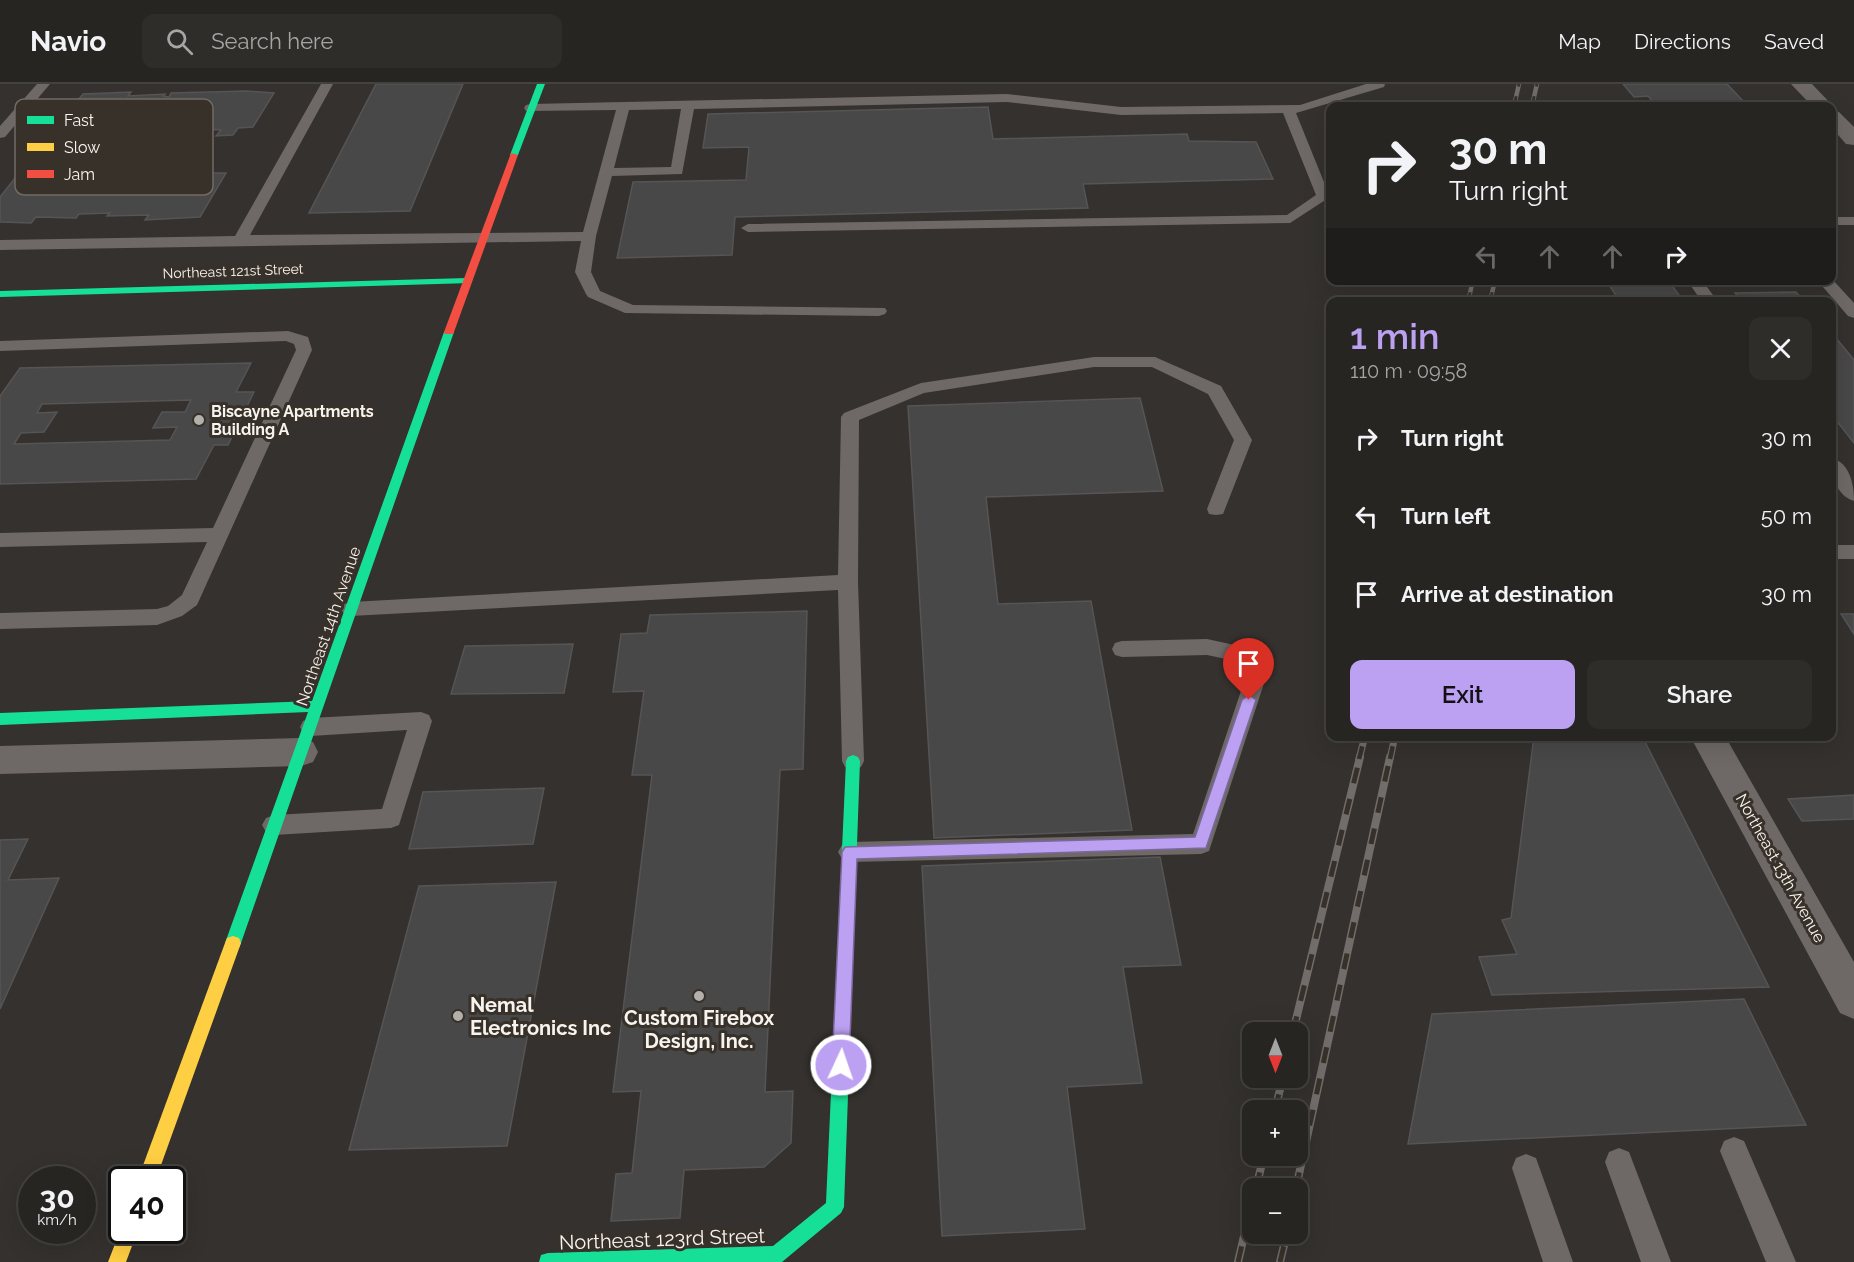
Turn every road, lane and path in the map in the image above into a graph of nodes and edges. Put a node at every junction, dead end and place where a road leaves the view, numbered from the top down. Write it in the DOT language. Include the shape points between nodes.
graph roads {
  1 [pos="44,84"];
  2 [pos="327,84"];
  3 [pos="541,84"];
  4 [pos="1379,84"];
  5 [pos="1801,84"];
  6 [pos="31,99"];
  7 [pos="1819,102"];
  8 [pos="688,105"];
  9 [pos="623,107"];
  10 [pos="531,108"];
  11 [pos="1288,109"];
  12 [pos="15,117"];
  13 [pos="1836,120"];
  14 [pos="0,134"];
  15 [pos="1854,139"];
  16 [pos="606,172"];
  17 [pos="1854,221"];
  18 [pos="1836,222"];
  19 [pos="748,228"];
  20 [pos="483,237"];
  21 [pos="589,237"];
  22 [pos="240,240"];
  23 [pos="0,245"];
  24 [pos="467,281"];
  25 [pos="1829,285"];
  26 [pos="0,294"];
  27 [pos="879,311"];
  28 [pos="1854,313"];
  29 [pos="0,345"];
  30 [pos="1836,470"];
  31 [pos="1854,495"];
  32 [pos="1216,509"];
  33 [pos="220,535"];
  34 [pos="0,540"];
  35 [pos="1836,552"];
  36 [pos="1854,552"];
  37 [pos="848,582"];
  38 [pos="351,609"];
  39 [pos="0,621"];
  40 [pos="1122,650"];
  41 [pos="148,713"];
  42 [pos="0,719"];
  43 [pos="310,728"];
  44 [pos="1710,741"];
  45 [pos="129,756"];
  46 [pos="0,760"];
  47 [pos="853,761"];
  48 [pos="274,825"];
  49 [pos="850,852"];
  50 [pos="1854,1000"];
  51 [pos="1734,1151"];
  52 [pos="1619,1162"];
  53 [pos="152,1166"];
  54 [pos="1526,1168"];
  55 [pos="124,1244"];
  56 [pos="117,1262"];
  57 [pos="548,1262"];
  58 [pos="1558,1262"];
  59 [pos="1656,1262"];
  60 [pos="1781,1262"];
  1 -- 6 [label="lane"];
  2 -- 22 [label="lane"];
  3 -- 10 [label="street, Northeast 14th Avenue"];
  4 -- 11 [label="lane" via="1301,109"];
  5 -- 7 [label="street"];
  8 -- 9 [label="lane"];
  8 -- 11 [label="lane" via="1007,98 1121,111"];
  8 -- 16 [label="lane" via="677,171"];
  9 -- 10 [label="lane"];
  9 -- 16 [label="lane"];
  10 -- 20 [label="street, Northeast 14th Avenue"];
  11 -- 19 [label="lane" via="1324,195 1290,219"];
  12 -- 14 [label="lane"];
  13 -- 15 [label="street"];
  16 -- 21 [label="lane"];
  17 -- 18 [label="lane"];
  20 -- 21 [label="lane"];
  20 -- 22 [label="lane"];
  20 -- 24 [label="street, Northeast 14th Avenue"];
  21 -- 27 [label="lane" via="583,273 594,294 631,310"];
  22 -- 23 [label="lane"];
  24 -- 26 [label="street, Northeast 121st Street"];
  24 -- 38 [label="street, Northeast 14th Avenue"];
  25 -- 28 [label="lane"];
  29 -- 33 [label="lane" via="288,336 302,341 304,350"];
  30 -- 31 [label="lane"];
  32 -- 37 [label="lane" via="1243,440 1215,390 1155,362 1094,362 921,388 850,417"];
  33 -- 34 [label="lane"];
  33 -- 39 [label="lane" via="190,600 175,611 157,617"];
  35 -- 36 [label="lane"];
  37 -- 38 [label="lane"];
  37 -- 47 [label="lane"];
  38 -- 43 [label="street, Northeast 14th Avenue"];
  40 -- 49 [label="lane" via="1206,647 1262,659 1201,844"];
  41 -- 42 [label="street"];
  41 -- 43 [label="street"];
  41 -- 45 [label="street"];
  43 -- 45 [label="street"];
  43 -- 48 [label="street, Northeast 14th Avenue"];
  43 -- 48 [label="lane" via="421,721 391,818"];
  44 -- 50 [label="street, Northeast 13th Avenue"];
  45 -- 46 [label="street"];
  47 -- 49 [label="street"];
  48 -- 53 [label="street, Northeast 14th Avenue"];
  49 -- 57 [label="street, Northeast 123rd Street" via="834,1207 776,1255"];
  51 -- 60 [label="lane"];
  52 -- 59 [label="lane"];
  54 -- 58 [label="lane"];
  55 -- 56 [label="street"];
}
